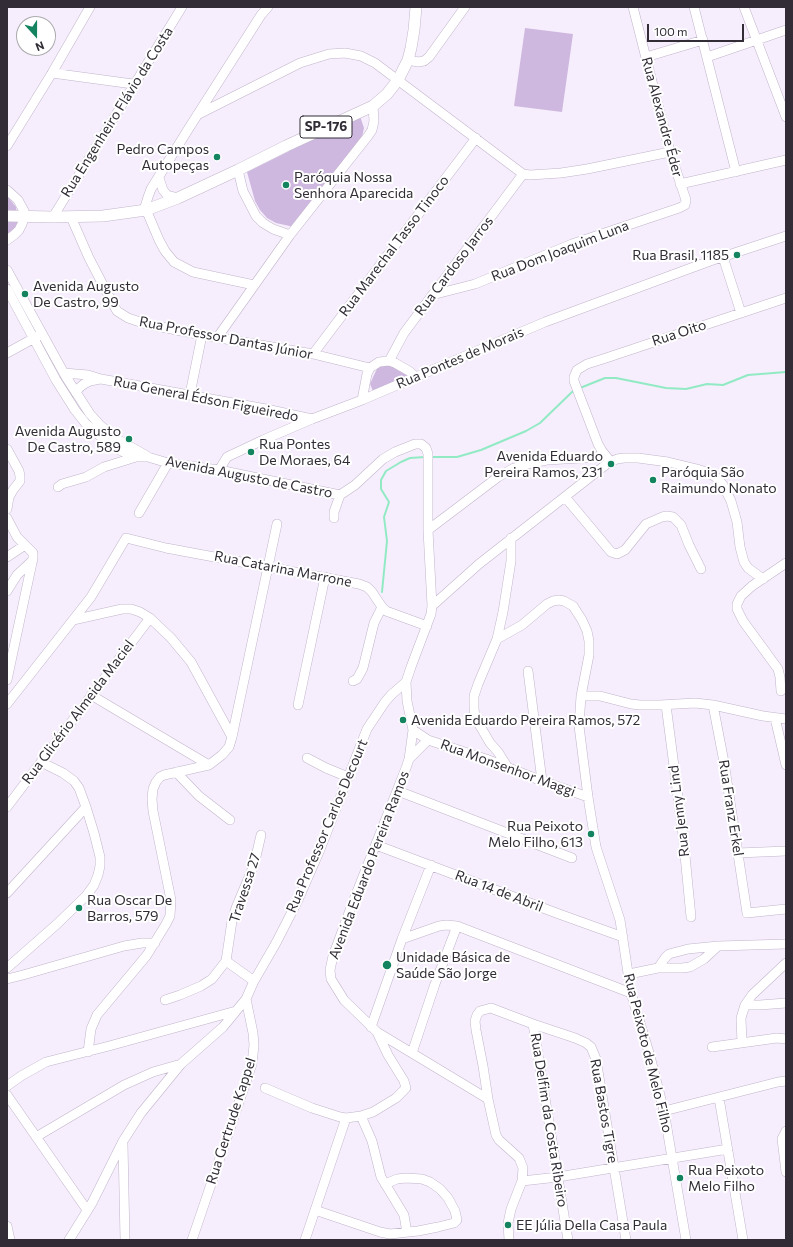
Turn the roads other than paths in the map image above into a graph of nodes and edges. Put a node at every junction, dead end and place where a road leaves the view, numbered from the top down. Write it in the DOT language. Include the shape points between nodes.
graph roads {
  1 [pos="90,7"];
  2 [pos="182,7"];
  3 [pos="268,7"];
  4 [pos="416,7"];
  5 [pos="465,7"];
  6 [pos="633,7"];
  7 [pos="694,7"];
  8 [pos="744,7"];
  9 [pos="786,30"];
  10 [pos="703,40"];
  11 [pos="757,40"];
  12 [pos="646,57"];
  13 [pos="707,57"];
  14 [pos="408,60"];
  15 [pos="52,73"];
  16 [pos="398,80"];
  17 [pos="133,84"];
  18 [pos="373,106"];
  19 [pos="362,111"];
  20 [pos="197,116"];
  21 [pos="786,117"];
  22 [pos="372,130"];
  23 [pos="476,138"];
  24 [pos="7,146"];
  25 [pos="670,152"];
  26 [pos="786,160"];
  27 [pos="238,170"];
  28 [pos="736,172"];
  29 [pos="523,174"];
  30 [pos="159,178"];
  31 [pos="680,184"];
  32 [pos="7,190"];
  33 [pos="178,198"];
  34 [pos="686,203"];
  35 [pos="146,210"];
  36 [pos="7,216"];
  37 [pos="25,216"];
  38 [pos="53,217"];
  39 [pos="71,217"];
  40 [pos="290,235"];
  41 [pos="786,236"];
  42 [pos="7,240"];
  43 [pos="722,257"];
  44 [pos="7,271"];
  45 [pos="254,285"];
  46 [pos="7,289"];
  47 [pos="432,295"];
  48 [pos="786,298"];
  49 [pos="741,313"];
  50 [pos="42,333"];
  51 [pos="202,335"];
  52 [pos="217,338"];
  53 [pos="34,339"];
  54 [pos="7,353"];
  55 [pos="312,354"];
  56 [pos="389,361"];
  57 [pos="370,368"];
  58 [pos="64,373"];
  59 [pos="416,377"];
  60 [pos="101,379"];
  61 [pos="76,394"];
  62 [pos="190,394"];
  63 [pos="362,400"];
  64 [pos="312,419"];
  65 [pos="7,449"];
  66 [pos="136,457"];
  67 [pos="148,457"];
  68 [pos="608,459"];
  69 [pos="168,463"];
  70 [pos="219,470"];
  71 [pos="58,487"];
  72 [pos="10,489"];
  73 [pos="340,494"];
  74 [pos="565,497"];
  75 [pos="7,509"];
  76 [pos="139,513"];
  77 [pos="7,518"];
  78 [pos="334,518"];
  79 [pos="277,524"];
  80 [pos="428,530"];
  81 [pos="511,538"];
  82 [pos="25,545"];
  83 [pos="33,556"];
  84 [pos="7,557"];
  85 [pos="786,563"];
  86 [pos="268,566"];
  87 [pos="701,569"];
  88 [pos="325,577"];
  89 [pos="763,579"];
  90 [pos="7,591"];
  91 [pos="432,606"];
  92 [pos="382,607"];
  93 [pos="150,618"];
  94 [pos="73,620"];
  95 [pos="426,626"];
  96 [pos="497,639"];
  97 [pos="528,671"];
  98 [pos="7,680"];
  99 [pos="353,681"];
  100 [pos="406,682"];
  101 [pos="782,691"];
  102 [pos="91,695"];
  103 [pos="581,696"];
  104 [pos="7,704"];
  105 [pos="298,705"];
  106 [pos="666,705"];
  107 [pos="713,705"];
  108 [pos="775,718"];
  109 [pos="786,719"];
  110 [pos="413,730"];
  111 [pos="232,737"];
  112 [pos="428,740"];
  113 [pos="490,743"];
  114 [pos="307,758"];
  115 [pos="409,759"];
  116 [pos="486,760"];
  117 [pos="41,762"];
  118 [pos="209,765"];
  119 [pos="786,765"];
  120 [pos="508,768"];
  121 [pos="176,772"];
  122 [pos="348,777"];
  123 [pos="542,781"];
  124 [pos="398,791"];
  125 [pos="588,796"];
  126 [pos="7,806"];
  127 [pos="86,807"];
  128 [pos="230,820"];
  129 [pos="261,835"];
  130 [pos="376,845"];
  131 [pos="786,851"];
  132 [pos="738,853"];
  133 [pos="572,858"];
  134 [pos="431,865"];
  135 [pos="7,893"];
  136 [pos="786,909"];
  137 [pos="691,917"];
  138 [pos="457,926"];
  139 [pos="623,937"];
  140 [pos="402,940"];
  141 [pos="155,943"];
  142 [pos="786,944"];
  143 [pos="718,946"];
  144 [pos="226,962"];
  145 [pos="9,963"];
  146 [pos="786,963"];
  147 [pos="658,968"];
  148 [pos="629,974"];
  149 [pos="22,975"];
  150 [pos="7,979"];
  151 [pos="254,981"];
  152 [pos="631,993"];
  153 [pos="246,999"];
  154 [pos="165,1000"];
  155 [pos="786,1003"];
  156 [pos="745,1005"];
  157 [pos="236,1011"];
  158 [pos="533,1024"];
  159 [pos="374,1029"];
  160 [pos="786,1039"];
  161 [pos="742,1043"];
  162 [pos="712,1047"];
  163 [pos="88,1052"];
  164 [pos="412,1053"];
  165 [pos="181,1064"];
  166 [pos="786,1081"];
  167 [pos="7,1086"];
  168 [pos="265,1088"];
  169 [pos="7,1095"];
  170 [pos="719,1098"];
  171 [pos="488,1100"];
  172 [pos="664,1111"];
  173 [pos="361,1116"];
  174 [pos="346,1118"];
  175 [pos="786,1131"];
  176 [pos="36,1137"];
  177 [pos="123,1141"];
  178 [pos="728,1149"];
  179 [pos="785,1156"];
  180 [pos="673,1158"];
  181 [pos="614,1167"];
  182 [pos="786,1172"];
  183 [pos="558,1176"];
  184 [pos="522,1181"];
  185 [pos="385,1184"];
  186 [pos="87,1210"];
  187 [pos="315,1210"];
  188 [pos="7,1226"];
  189 [pos="406,1232"];
  190 [pos="10,1240"];
  191 [pos="69,1240"];
  192 [pos="125,1240"];
  193 [pos="192,1240"];
  194 [pos="305,1240"];
  195 [pos="509,1240"];
  196 [pos="568,1240"];
  197 [pos="626,1240"];
  198 [pos="686,1240"];
  199 [pos="742,1240"];
  1 -- 15 [label="street"];
  2 -- 17 [label="street, Rua Engenheiro Flávio da Costa"];
  3 -- 20 [label="street"];
  4 -- 14 [label="main road, SP-176"];
  5 -- 14 [label="street" via="429,57 418,62"];
  6 -- 12 [label="street, Rua Alexandre Éder"];
  7 -- 10 [label="street"];
  8 -- 11 [label="street"];
  9 -- 11 [label="street"];
  10 -- 12 [label="street"];
  10 -- 13 [label="street"];
  11 -- 13 [label="street"];
  11 -- 21 [label="street"];
  12 -- 25 [label="street, Rua Alexandre Éder"];
  13 -- 28 [label="street"];
  14 -- 16 [label="main road, SP-176"];
  15 -- 17 [label="street"];
  15 -- 24 [label="street"];
  16 -- 18 [label="main road, SP-176"];
  16 -- 20 [label="street" via="376,63 361,56 329,54 300,63"];
  16 -- 23 [label="street"];
  17 -- 38 [label="street, Rua Engenheiro Flávio da Costa"];
  18 -- 19 [label="main road, SP-176"];
  18 -- 22 [label="street"];
  19 -- 22 [label="street"];
  19 -- 27 [label="main road, SP-176"];
  20 -- 30 [label="street"];
  22 -- 40 [label="street"];
  23 -- 29 [label="street"];
  23 -- 55 [label="street, Rua Marechal Tasso Tinoco"];
  25 -- 29 [label="street" via="561,173 530,176"];
  25 -- 31 [label="street, Rua Alexandre Éder"];
  26 -- 28 [label="street"];
  27 -- 33 [label="main road, SP-176"];
  27 -- 40 [label="street" via="243,191 256,216 274,230"];
  28 -- 31 [label="street"];
  29 -- 47 [label="street, Rua Cardoso Jarros"];
  30 -- 33 [label="street" via="167,195"];
  30 -- 35 [label="street" via="148,197"];
  31 -- 34 [label="street, Rua Alexandre Éder"];
  32 -- 37 [label="street" via="18,200"];
  33 -- 35 [label="main road, SP-176"];
  34 -- 47 [label="street, Rua Dom Joaquim Luna" via="679,208 572,244 475,284"];
  35 -- 39 [label="main road, SP-176"];
  35 -- 45 [label="street" via="159,240 174,262 193,272"];
  36 -- 37 [label="main road, SP-176"];
  37 -- 38 [label="main road, SP-176"];
  37 -- 42 [label="street" via="19,230"];
  38 -- 39 [label="main road, SP-176"];
  39 -- 51 [label="street, Rua Professor Dantas Júnior" via="113,304 123,316 134,321"];
  40 -- 45 [label="street"];
  41 -- 43 [label="street, Rua Pontes de Morais"];
  43 -- 49 [label="street"];
  43 -- 59 [label="street, Rua Pontes de Morais" via="545,322"];
  44 -- 50 [label="street, Avenida Augusto de Castro"];
  45 -- 52 [label="street"];
  46 -- 53 [label="street, Avenida Augusto de Castro"];
  47 -- 56 [label="street, Rua Cardoso Jarros" via="404,332"];
  48 -- 49 [label="street, Rua Oito"];
  49 -- 68 [label="street, Rua Oito" via="587,364 577,370 574,376 577,388 598,444"];
  50 -- 53 [label="street"];
  50 -- 58 [label="street, Avenida Augusto de Castro"];
  51 -- 52 [label="street, Rua Professor Dantas Júnior"];
  51 -- 62 [label="street"];
  52 -- 55 [label="street, Rua Professor Dantas Júnior"];
  53 -- 54 [label="street"];
  53 -- 66 [label="street, Avenida Augusto de Castro" via="56,380 86,424 113,446"];
  55 -- 57 [label="street, Rua Professor Dantas Júnior"];
  56 -- 57 [label="street" via="379,362"];
  56 -- 59 [label="street" via="400,365"];
  57 -- 63 [label="street"];
  58 -- 60 [label="street, Rua General Édson Figueiredo"];
  58 -- 61 [label="street, Avenida Augusto de Castro"];
  59 -- 63 [label="street, Rua Pontes de Morais"];
  60 -- 61 [label="street, Rua General Édson Figueiredo" via="84,384 78,388"];
  60 -- 62 [label="street, Rua General Édson Figueiredo"];
  61 -- 67 [label="street, Avenida Augusto de Castro" via="90,414 117,440"];
  62 -- 64 [label="street, Rua General Édson Figueiredo"];
  63 -- 64 [label="street, Rua Pontes de Morais"];
  64 -- 70 [label="street, Rua Pontes de Morais" via="227,457"];
  65 -- 72 [label="street" via="20,476 20,481"];
  66 -- 67 [label="street, Avenida Augusto de Castro"];
  66 -- 71 [label="street" via="104,467"];
  67 -- 69 [label="street, Avenida Augusto de Castro"];
  68 -- 74 [label="street"];
  68 -- 80 [label="street" via="598,457 547,460 514,468 498,477"];
  68 -- 89 [label="street" via="653,460 697,469 717,478 726,489 733,506 744,562"];
  69 -- 70 [label="street, Avenida Augusto de Castro"];
  69 -- 76 [label="street"];
  70 -- 73 [label="street, Avenida Augusto de Castro"];
  72 -- 75 [label="street"];
  73 -- 78 [label="street"];
  73 -- 80 [label="street, Avenida Augusto de Castro" via="356,485 383,459 415,444 421,444 427,449"];
  74 -- 81 [label="street"];
  74 -- 87 [label="street" via="611,552 617,554 625,550 646,524 662,517 673,517 681,525"];
  77 -- 82 [label="street" via="17,537"];
  79 -- 86 [label="street"];
  80 -- 91 [label="street"];
  81 -- 91 [label="street"];
  81 -- 96 [label="street" via="509,580"];
  82 -- 83 [label="street"];
  82 -- 84 [label="street"];
  83 -- 90 [label="street" via="17,574"];
  83 -- 98 [label="street"];
  85 -- 89 [label="street"];
  86 -- 88 [label="street, Rua Catarina Marrone"];
  86 -- 94 [label="street, Rua Catarina Marrone" via="166,548 126,538 100,583"];
  86 -- 111 [label="street"];
  88 -- 92 [label="street, Rua Catarina Marrone" via="367,587"];
  88 -- 105 [label="street"];
  89 -- 101 [label="street" via="741,596 737,604 739,614 778,669"];
  91 -- 95 [label="street, Avenida Eduardo Pereira Ramos"];
  92 -- 95 [label="street, Rua Catarina Marrone" via="397,616"];
  92 -- 99 [label="street" via="374,622 363,668"];
  93 -- 94 [label="street" via="131,609 122,609"];
  93 -- 102 [label="street, Rua Glicério Almeida Maciel"];
  93 -- 111 [label="street" via="172,638 191,662"];
  94 -- 104 [label="street"];
  95 -- 100 [label="street, Avenida Eduardo Pereira Ramos"];
  96 -- 103 [label="street, Rua Peixoto de Melo Filho" via="522,625 553,601 569,603 582,620 589,641 589,655"];
  96 -- 113 [label="street" via="474,696 475,718"];
  97 -- 123 [label="street"];
  100 -- 110 [label="street, Avenida Eduardo Pereira Ramos"];
  100 -- 122 [label="street, Rua Professor Carlos Decourt" via="390,695 372,719"];
  102 -- 117 [label="street, Rua Glicério Almeida Maciel"];
  102 -- 118 [label="street"];
  103 -- 106 [label="street" via="600,696 631,704"];
  103 -- 125 [label="street, Rua Peixoto de Melo Filho" via="579,726"];
  106 -- 107 [label="street"];
  106 -- 137 [label="street, Rua Jenny Lind"];
  107 -- 108 [label="street"];
  107 -- 132 [label="street, Rua Franz Erkel"];
  108 -- 109 [label="street"];
  108 -- 119 [label="street"];
  110 -- 112 [label="street"];
  110 -- 115 [label="street, Avenida Eduardo Pereira Ramos"];
  111 -- 118 [label="street" via="229,747"];
  112 -- 115 [label="street, Avenida Eduardo Pereira Ramos"];
  112 -- 116 [label="street, Rua Monsenhor Maggi"];
  113 -- 116 [label="street"];
  113 -- 120 [label="street"];
  114 -- 122 [label="street"];
  115 -- 124 [label="street, Avenida Eduardo Pereira Ramos"];
  116 -- 120 [label="street, Rua Monsenhor Maggi"];
  117 -- 126 [label="street, Rua Glicério Almeida Maciel"];
  117 -- 127 [label="street" via="74,781"];
  118 -- 121 [label="street"];
  120 -- 123 [label="street, Rua Monsenhor Maggi"];
  121 -- 128 [label="street" via="199,796"];
  121 -- 141 [label="street" via="160,777 153,789 153,811 171,900 170,916"];
  122 -- 151 [label="street, Rua Professor Carlos Decourt" via="298,900"];
  123 -- 125 [label="street, Rua Monsenhor Maggi"];
  124 -- 130 [label="street, Avenida Eduardo Pereira Ramos"];
  124 -- 133 [label="street"];
  125 -- 139 [label="street, Rua Peixoto de Melo Filho" via="596,847"];
  127 -- 135 [label="street"];
  127 -- 145 [label="street" via="100,857 94,885 75,907"];
  129 -- 144 [label="street, Travessa 27" via="254,865 232,921"];
  130 -- 134 [label="street, Rua 14 de Abril"];
  130 -- 159 [label="street, Avenida Eduardo Pereira Ramos" via="333,956 330,970 331,979 344,1000"];
  131 -- 132 [label="street"];
  132 -- 136 [label="street, Rua Franz Erkel" via="747,912"];
  134 -- 139 [label="street, Rua 14 de Abril"];
  134 -- 140 [label="street"];
  138 -- 140 [label="street" via="439,926"];
  138 -- 152 [label="street"];
  138 -- 164 [label="street"];
  139 -- 148 [label="street, Rua Peixoto de Melo Filho"];
  140 -- 159 [label="street"];
  141 -- 149 [label="street" via="124,946"];
  141 -- 163 [label="street" via="97,1015 91,1029"];
  142 -- 143 [label="street"];
  143 -- 147 [label="street" via="690,967"];
  143 -- 147 [label="street" via="674,953 664,958"];
  144 -- 151 [label="street"];
  144 -- 154 [label="street" via="212,979 201,986"];
  145 -- 149 [label="street"];
  146 -- 156 [label="street"];
  147 -- 148 [label="street"];
  148 -- 152 [label="street, Rua Peixoto de Melo Filho"];
  149 -- 150 [label="street"];
  151 -- 153 [label="street, Rua Professor Carlos Decourt"];
  152 -- 172 [label="street, Rua Peixoto de Melo Filho"];
  153 -- 157 [label="street, Rua Professor Carlos Decourt"];
  153 -- 193 [label="street, Rua Gertrude Kappel" via="254,1039 252,1064"];
  155 -- 156 [label="street"];
  156 -- 161 [label="street" via="740,1018"];
  157 -- 163 [label="street"];
  157 -- 165 [label="street, Rua Professor Carlos Decourt" via="223,1027"];
  158 -- 171 [label="street, Rua Bastos Tigre" via="491,1008 480,1011 477,1015 476,1030"];
  158 -- 181 [label="street, Rua Bastos Tigre" via="586,1043 594,1053"];
  158 -- 183 [label="street, Rua Delfim da Costa Ribeiro"];
  159 -- 164 [label="street"];
  159 -- 173 [label="street, Avenida Eduardo Pereira Ramos" via="406,1088 385,1105"];
  160 -- 161 [label="street"];
  161 -- 162 [label="street"];
  163 -- 167 [label="street" via="46,1062"];
  164 -- 171 [label="street"];
  165 -- 176 [label="street" via="153,1072 124,1085"];
  165 -- 177 [label="street, Rua Professor Carlos Decourt" via="141,1113"];
  166 -- 170 [label="street"];
  168 -- 174 [label="street" via="312,1108"];
  169 -- 176 [label="street"];
  170 -- 172 [label="street"];
  170 -- 178 [label="street"];
  171 -- 184 [label="street" via="496,1136 522,1164"];
  172 -- 180 [label="street, Rua Peixoto de Melo Filho"];
  173 -- 174 [label="street"];
  173 -- 185 [label="street" via="372,1141 379,1173"];
  174 -- 187 [label="street"];
  175 -- 179 [label="street" via="782,1139"];
  176 -- 186 [label="street"];
  177 -- 186 [label="street, Rua Professor Carlos Decourt"];
  177 -- 192 [label="street"];
  178 -- 180 [label="street"];
  178 -- 199 [label="street"];
  179 -- 182 [label="street"];
  180 -- 181 [label="street"];
  180 -- 198 [label="street, Rua Peixoto de Melo Filho"];
  181 -- 183 [label="street"];
  181 -- 197 [label="street, Rua Bastos Tigre"];
  183 -- 184 [label="street"];
  183 -- 196 [label="street, Rua Delfim da Costa Ribeiro"];
  184 -- 195 [label="street" via="511,1209 508,1223"];
  185 -- 189 [label="street" via="404,1215"];
  185 -- 189 [label="street" via="406,1178 427,1180 440,1189 453,1207 457,1218 454,1223"];
  186 -- 191 [label="street, Rua Professor Carlos Decourt"];
  187 -- 189 [label="street" via="380,1232"];
  187 -- 194 [label="street"];
  188 -- 190 [label="street"];
}
